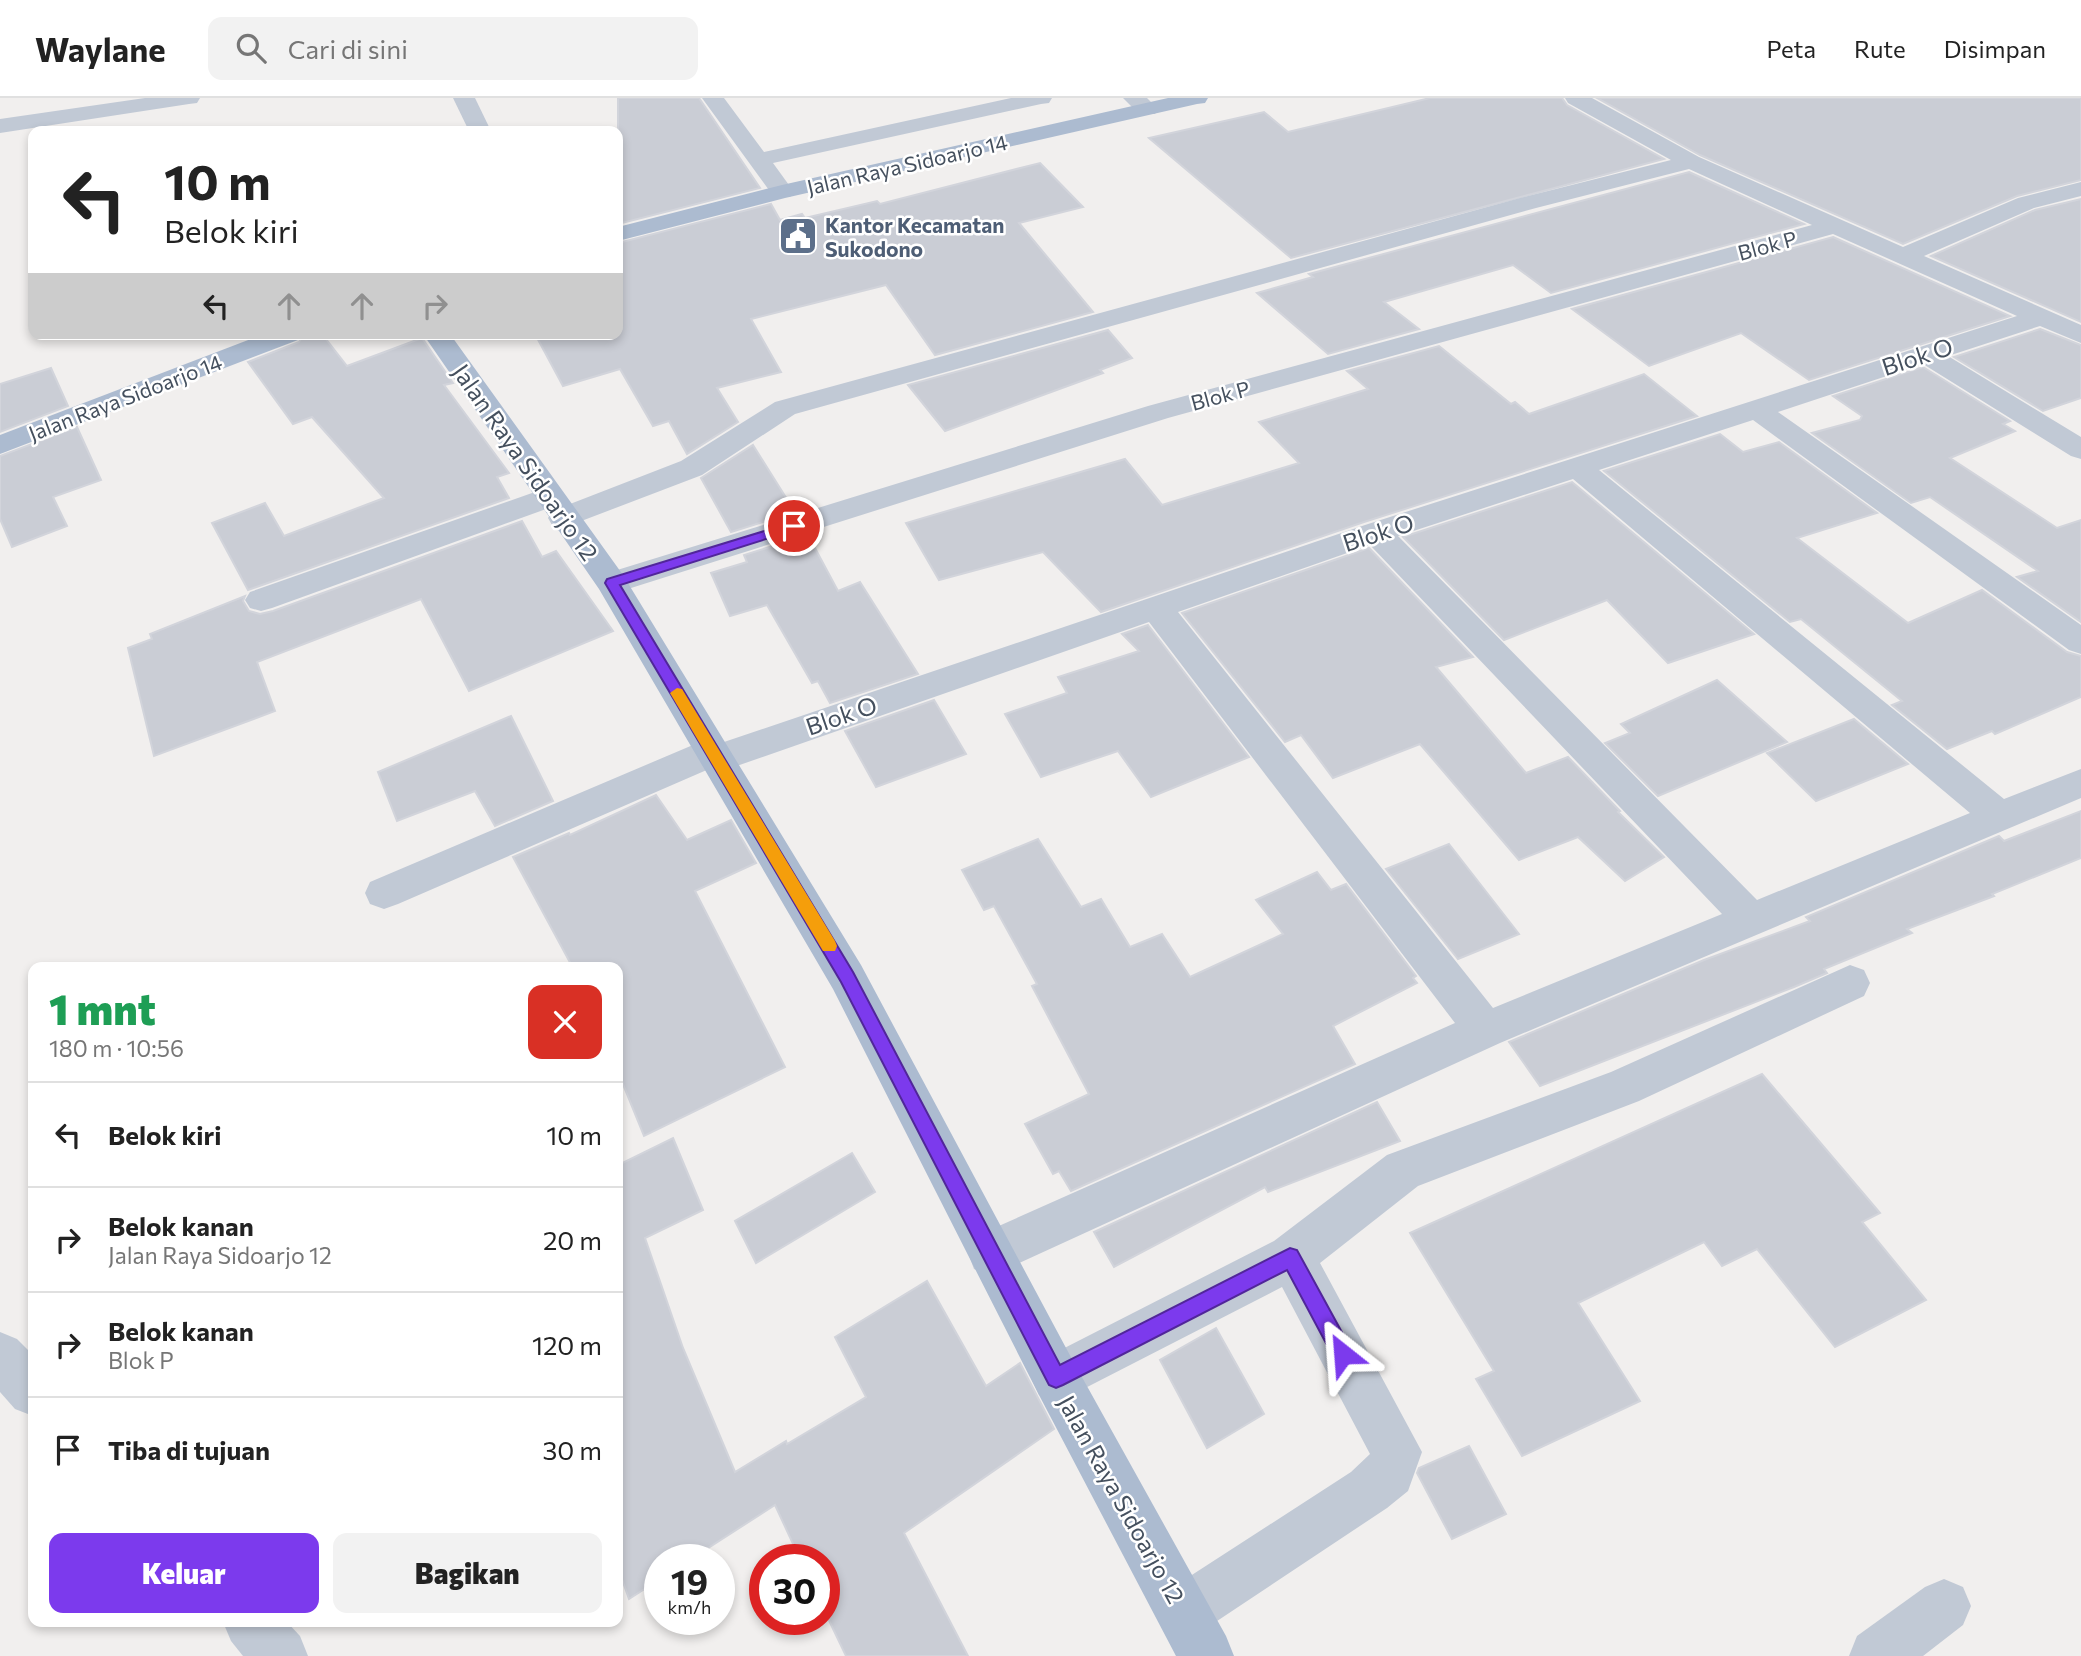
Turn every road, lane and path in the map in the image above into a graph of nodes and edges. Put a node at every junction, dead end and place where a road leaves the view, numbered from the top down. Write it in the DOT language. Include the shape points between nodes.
graph roads {
  1 [pos="189,98"];
  2 [pos="464,98"];
  3 [pos="713,98"];
  4 [pos="1041,98"];
  5 [pos="1197,98"];
  6 [pos="1576,98"];
  7 [pos="1140,104"];
  8 [pos="0,126"];
  9 [pos="478,126"];
  10 [pos="757,160"];
  11 [pos="1691,162"];
  12 [pos="2081,189"];
  13 [pos="782,192"];
  14 [pos="1834,226"];
  15 [pos="623,233"];
  16 [pos="1905,255"];
  17 [pos="2042,317"];
  18 [pos="2081,335"];
  19 [pos="273,340"];
  20 [pos="440,340"];
  21 [pos="1925,354"];
  22 [pos="1756,409"];
  23 [pos="0,445"];
  24 [pos="2081,450"];
  25 [pos="1577,467"];
  26 [pos="556,508"];
  27 [pos="1376,532"];
  28 [pos="612,583"];
  29 [pos="261,600"];
  30 [pos="1155,606"];
  31 [pos="2081,642"];
  32 [pos="715,755"];
  33 [pos="2081,783"];
  34 [pos="1998,815"];
  35 [pos="384,893"];
  36 [pos="1752,919"];
  37 [pos="1850,983"];
  38 [pos="1485,1030"];
  39 [pos="991,1254"];
  40 [pos="1290,1257"];
  41 [pos="0,1356"];
  42 [pos="1056,1378"];
  43 [pos="28,1386"];
  44 [pos="1944,1606"];
  45 [pos="254,1627"];
  46 [pos="1195,1634"];
  47 [pos="280,1656"];
  48 [pos="1877,1656"];
  1 -- 8 [label="street"];
  2 -- 9 [label="street"];
  3 -- 10 [label="street"];
  4 -- 10 [label="street"];
  5 -- 7 [label="main road, Jalan Raya Sidoarjo 14"];
  6 -- 11 [label="street"];
  7 -- 13 [label="main road, Jalan Raya Sidoarjo 14"];
  10 -- 13 [label="street"];
  11 -- 14 [label="street"];
  11 -- 26 [label="street" via="785,408 709,459"];
  12 -- 16 [label="street" via="2026,204"];
  13 -- 15 [label="main road, Jalan Raya Sidoarjo 14"];
  14 -- 16 [label="street"];
  14 -- 28 [label="street, Blok P" via="1158,412"];
  16 -- 17 [label="street"];
  17 -- 18 [label="street"];
  17 -- 21 [label="street, Blok O"];
  19 -- 23 [label="main road, Jalan Raya Sidoarjo 14"];
  20 -- 26 [label="main road, Jalan Raya Sidoarjo 12"];
  21 -- 22 [label="street, Blok O"];
  21 -- 24 [label="street"];
  22 -- 25 [label="street, Blok O"];
  22 -- 31 [label="street"];
  25 -- 27 [label="street, Blok O"];
  25 -- 34 [label="street"];
  26 -- 28 [label="main road, Jalan Raya Sidoarjo 12"];
  26 -- 29 [label="street"];
  27 -- 30 [label="street, Blok O"];
  27 -- 36 [label="street"];
  28 -- 32 [label="main road, Jalan Raya Sidoarjo 12"];
  30 -- 32 [label="street, Blok O"];
  30 -- 38 [label="street"];
  32 -- 35 [label="street, Blok O"];
  32 -- 39 [label="main road, Jalan Raya Sidoarjo 12" via="847,977"];
  33 -- 34 [label="street"];
  34 -- 36 [label="street"];
  36 -- 38 [label="street"];
  37 -- 40 [label="street" via="1624,1087 1403,1170"];
  38 -- 39 [label="street"];
  39 -- 42 [label="main road, Jalan Raya Sidoarjo 12"];
  40 -- 42 [label="street"];
  40 -- 46 [label="street" via="1395,1452 1390,1473"];
  41 -- 43 [label="street"];
  42 -- 46 [label="main road, Jalan Raya Sidoarjo 12"];
  44 -- 48 [label="street"];
  45 -- 47 [label="street"];
}
